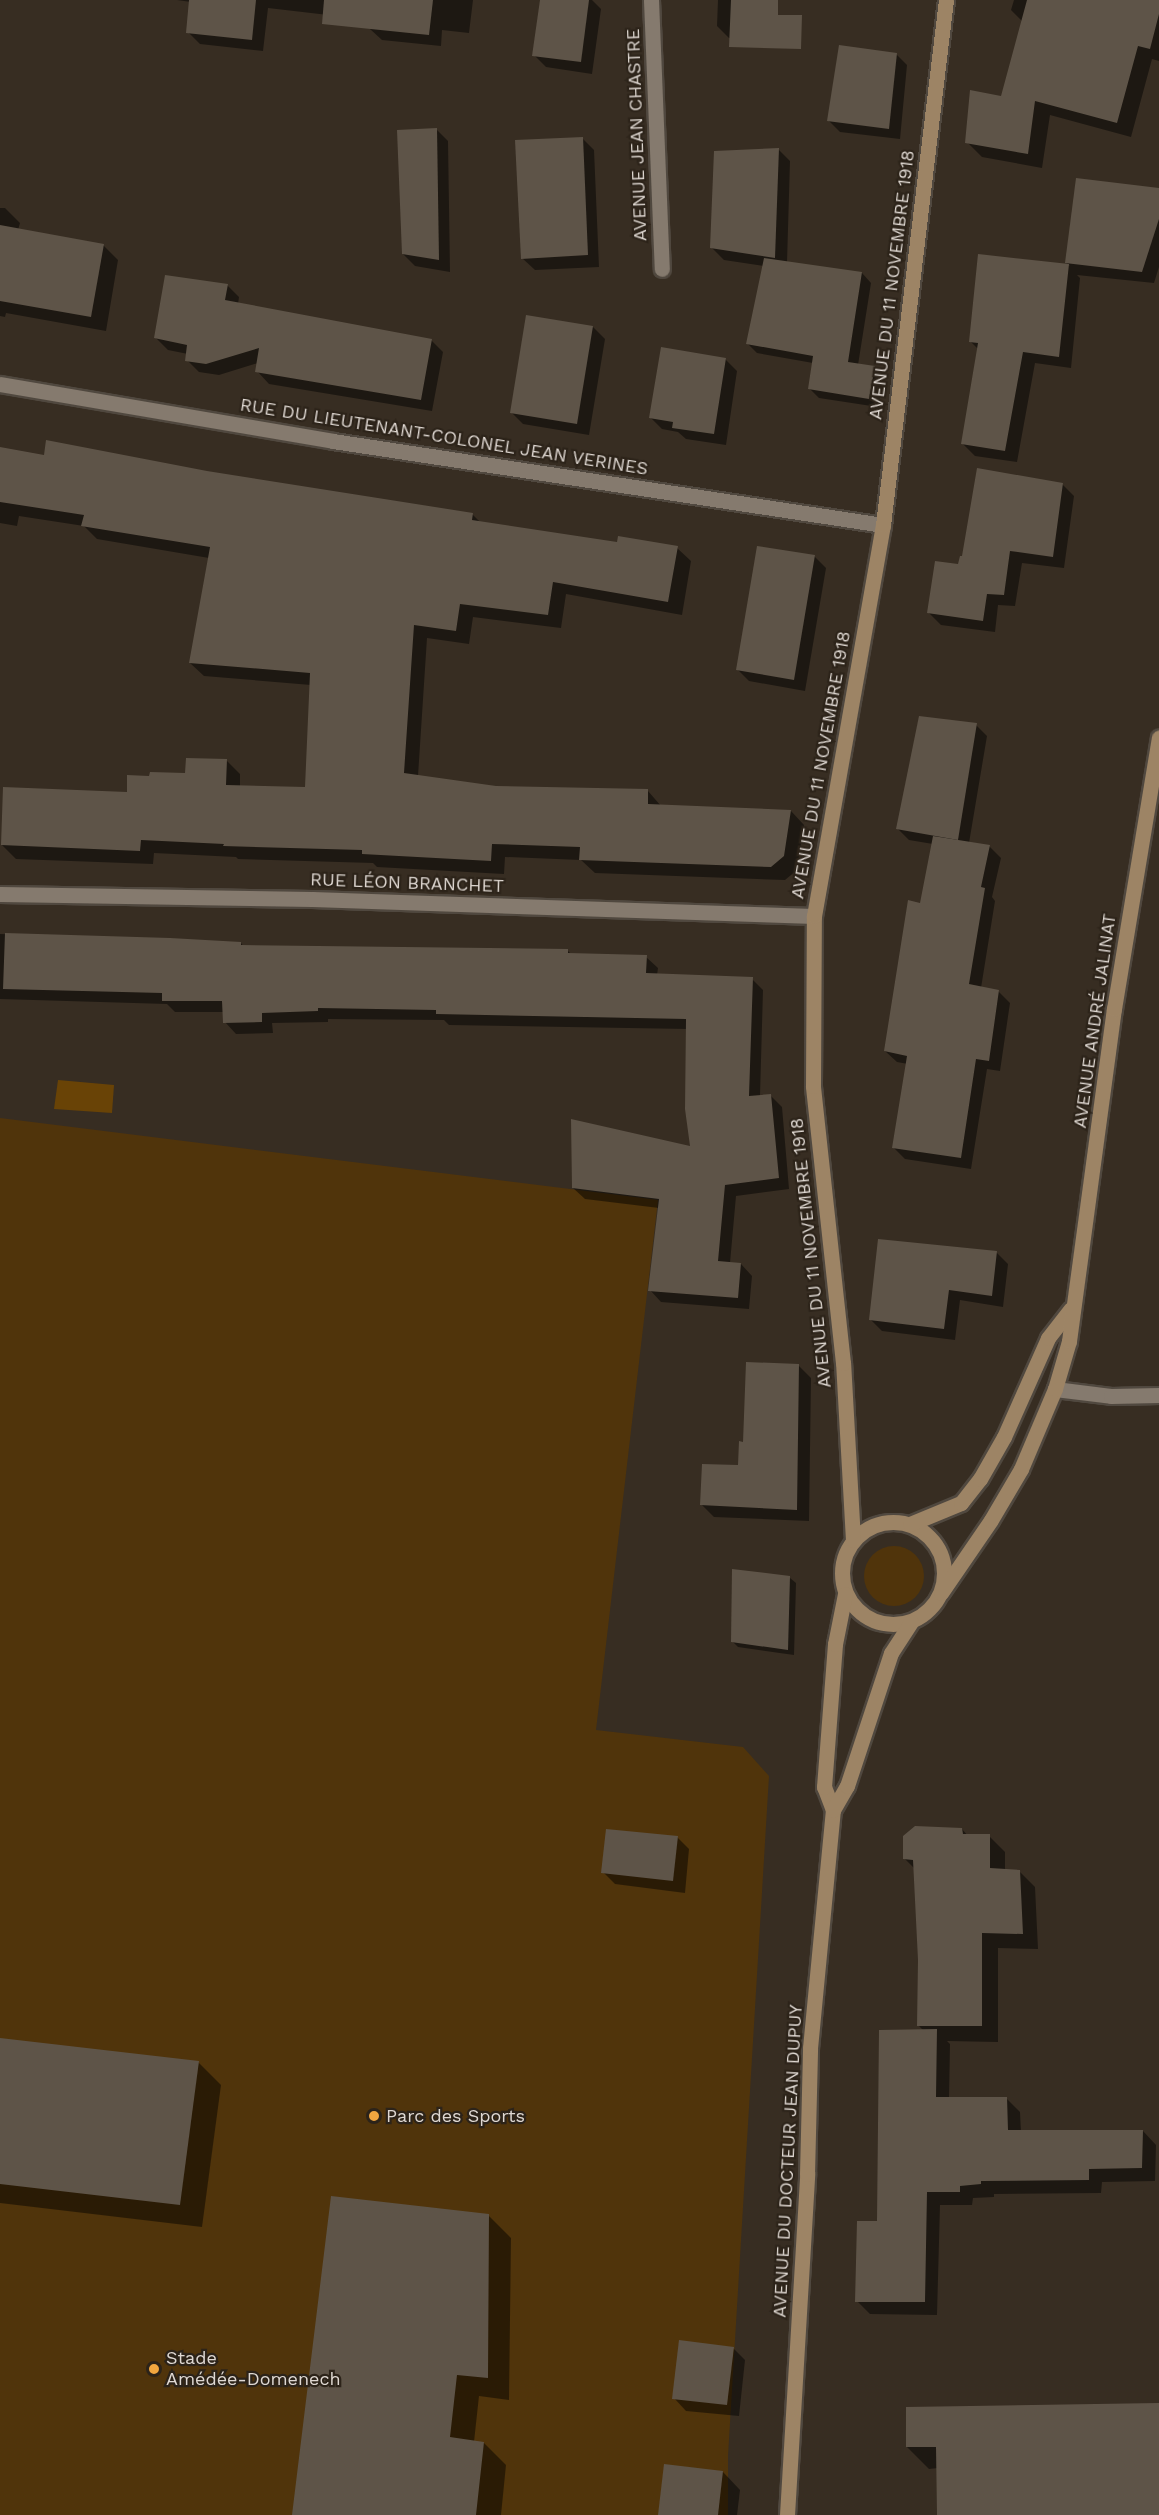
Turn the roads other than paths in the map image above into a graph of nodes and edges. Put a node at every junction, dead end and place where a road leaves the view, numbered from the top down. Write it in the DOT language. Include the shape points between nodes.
graph roads {
  1 [pos="651,0"];
  2 [pos="946,0"];
  3 [pos="662,269"];
  4 [pos="0,384"];
  5 [pos="883,525"];
  6 [pos="1159,738"];
  7 [pos="0,894"];
  8 [pos="814,916"];
  9 [pos="1071,1309"];
  10 [pos="1055,1389"];
  11 [pos="1159,1395"];
  12 [pos="910,1524"];
  13 [pos="854,1540"];
  14 [pos="941,1593"];
  15 [pos="845,1594"];
  16 [pos="911,1622"];
  17 [pos="833,1810"];
  18 [pos="787,2515"];
  1 -- 3 [label="street, AVENUE JEAN CHASTRE"];
  2 -- 5 [label="street, AVENUE DU 11 NOVEMBRE 1918"];
  4 -- 5 [label="street, RUE DU LIEUTENANT-COLONEL JEAN VERINES" via="333,441"];
  5 -- 8 [label="street, AVENUE DU 11 NOVEMBRE 1918"];
  6 -- 9 [label="street, AVENUE ANDRÉ JALINAT" via="1114,1009"];
  7 -- 8 [label="street, RUE LÉON BRANCHET"];
  8 -- 13 [label="street, AVENUE DU 11 NOVEMBRE 1918" via="813,1086 843,1363"];
  9 -- 10 [label="street, AVENUE ANDRÉ JALINAT" via="1069,1341"];
  9 -- 12 [label="street" via="1048,1338 1004,1437 980,1479 961,1503"];
  10 -- 11 [label="street" via="1111,1396"];
  10 -- 14 [label="street, AVENUE ANDRÉ JALINAT" via="1021,1469"];
  12 -- 13 [label="street" via="879,1524"];
  12 -- 14 [label="street" via="936,1544 943,1560"];
  13 -- 15 [label="street" via="842,1566"];
  14 -- 16 [label="street" via="934,1605"];
  15 -- 16 [label="street" via="866,1617 880,1623"];
  15 -- 17 [label="street, AVENUE DU DOCTEUR JEAN DUPUY" via="835,1644 824,1788"];
  16 -- 17 [label="street, AVENUE DU DOCTEUR JEAN DUPUY" via="891,1653 847,1786"];
  17 -- 18 [label="street, AVENUE DU DOCTEUR JEAN DUPUY" via="810,2048 806,2197"];
}
